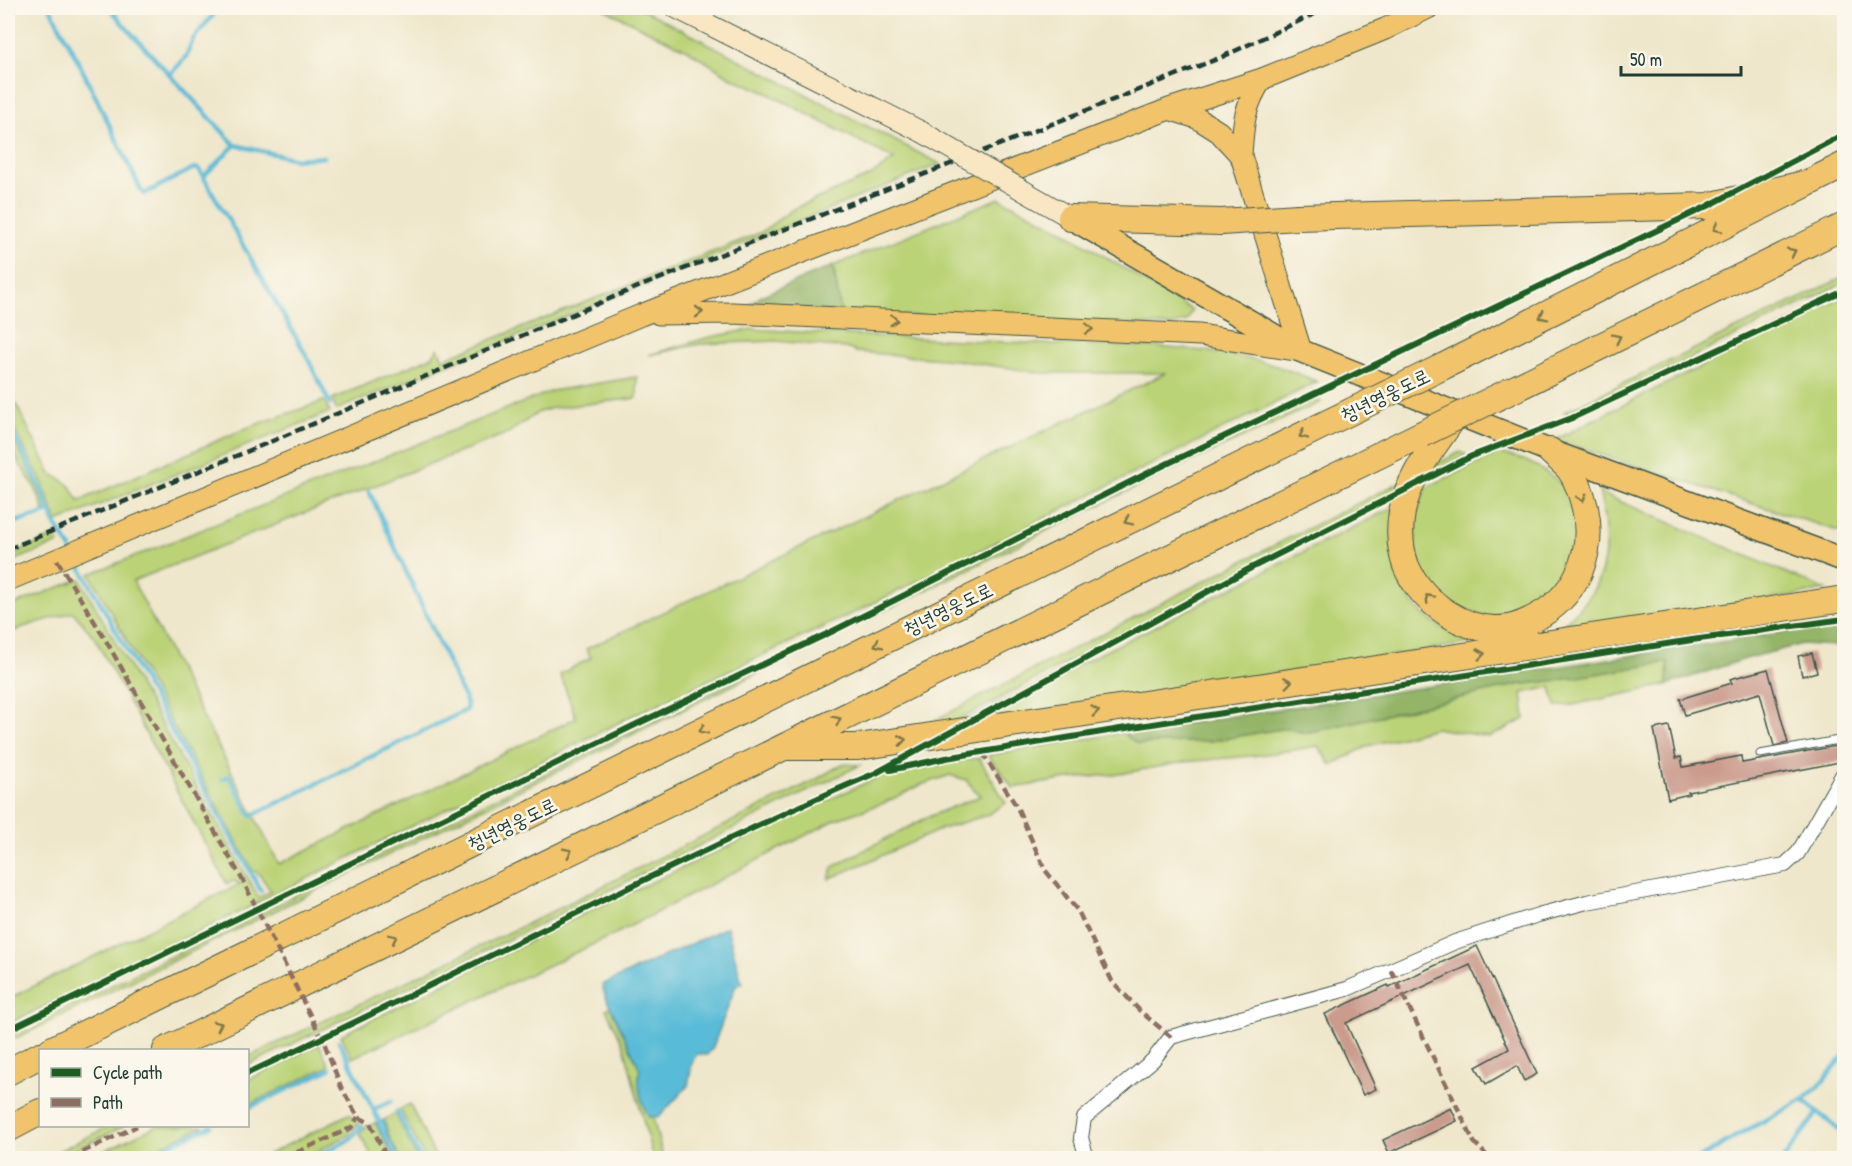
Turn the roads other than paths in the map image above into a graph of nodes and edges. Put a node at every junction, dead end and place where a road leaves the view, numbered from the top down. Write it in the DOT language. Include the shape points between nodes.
graph roads {
  1 [pos="676,8"];
  2 [pos="1428,8"];
  3 [pos="1262,79"];
  4 [pos="1169,109"];
  5 [pos="1241,156"];
  6 [pos="1845,165"];
  7 [pos="1804,184"];
  8 [pos="1071,218"];
  9 [pos="1845,226"];
  10 [pos="641,315"];
  11 [pos="1301,351"];
  12 [pos="1430,437"];
  13 [pos="1550,451"];
  14 [pos="1845,560"];
  15 [pos="8,580"];
  16 [pos="1845,599"];
  17 [pos="1845,739"];
  18 [pos="781,747"];
  19 [pos="1760,754"];
  20 [pos="1845,772"];
  21 [pos="53,1049"];
  22 [pos="168,1049"];
  23 [pos="39,1056"];
  24 [pos="8,1072"];
  25 [pos="39,1113"];
  26 [pos="8,1129"];
  27 [pos="1087,1158"];
  1 -- 8 [label="main road, bridge" via="922,132"];
  2 -- 3 [label="main road"];
  3 -- 4 [label="main road"];
  3 -- 5 [label="main road" via="1248,105"];
  4 -- 5 [label="main road" via="1197,118 1219,132"];
  4 -- 10 [label="main road"];
  5 -- 11 [label="main road"];
  6 -- 7 [label="highway, 청년영웅도로"];
  7 -- 8 [label="highway, bridge" via="1708,206 1221,222"];
  7 -- 21 [label="highway, 청년영웅도로, one-way, bridge" via="1442,367"];
  8 -- 11 [label="highway"];
  12 -- 9 [label="highway, one-way, bridge" via="1453,419"];
  10 -- 11 [label="main road, one-way" via="732,313 1200,334"];
  10 -- 15 [label="main road"];
  11 -- 13 [label="highway"];
  13 -- 12 [label="highway, one-way" via="1570,470 1581,492 1587,520 1584,561 1563,598 1547,611 1509,628 1486,629 1460,621 1437,606 1420,588 1404,558 1400,540 1402,511"];
  18 -- 12 [label="highway, one-way"];
  13 -- 14 [label="highway"];
  18 -- 16 [label="highway, one-way" via="858,747"];
  17 -- 19 [label="lane"];
  22 -- 18 [label="highway, one-way"];
  20 -- 27 [label="street" via="1798,853 1785,865 1587,902 1538,915 1455,942 1347,989 1172,1036 1152,1060 1084,1119 1081,1138"];
  23 -- 24 [label="highway"];
  25 -- 26 [label="highway"];
}
